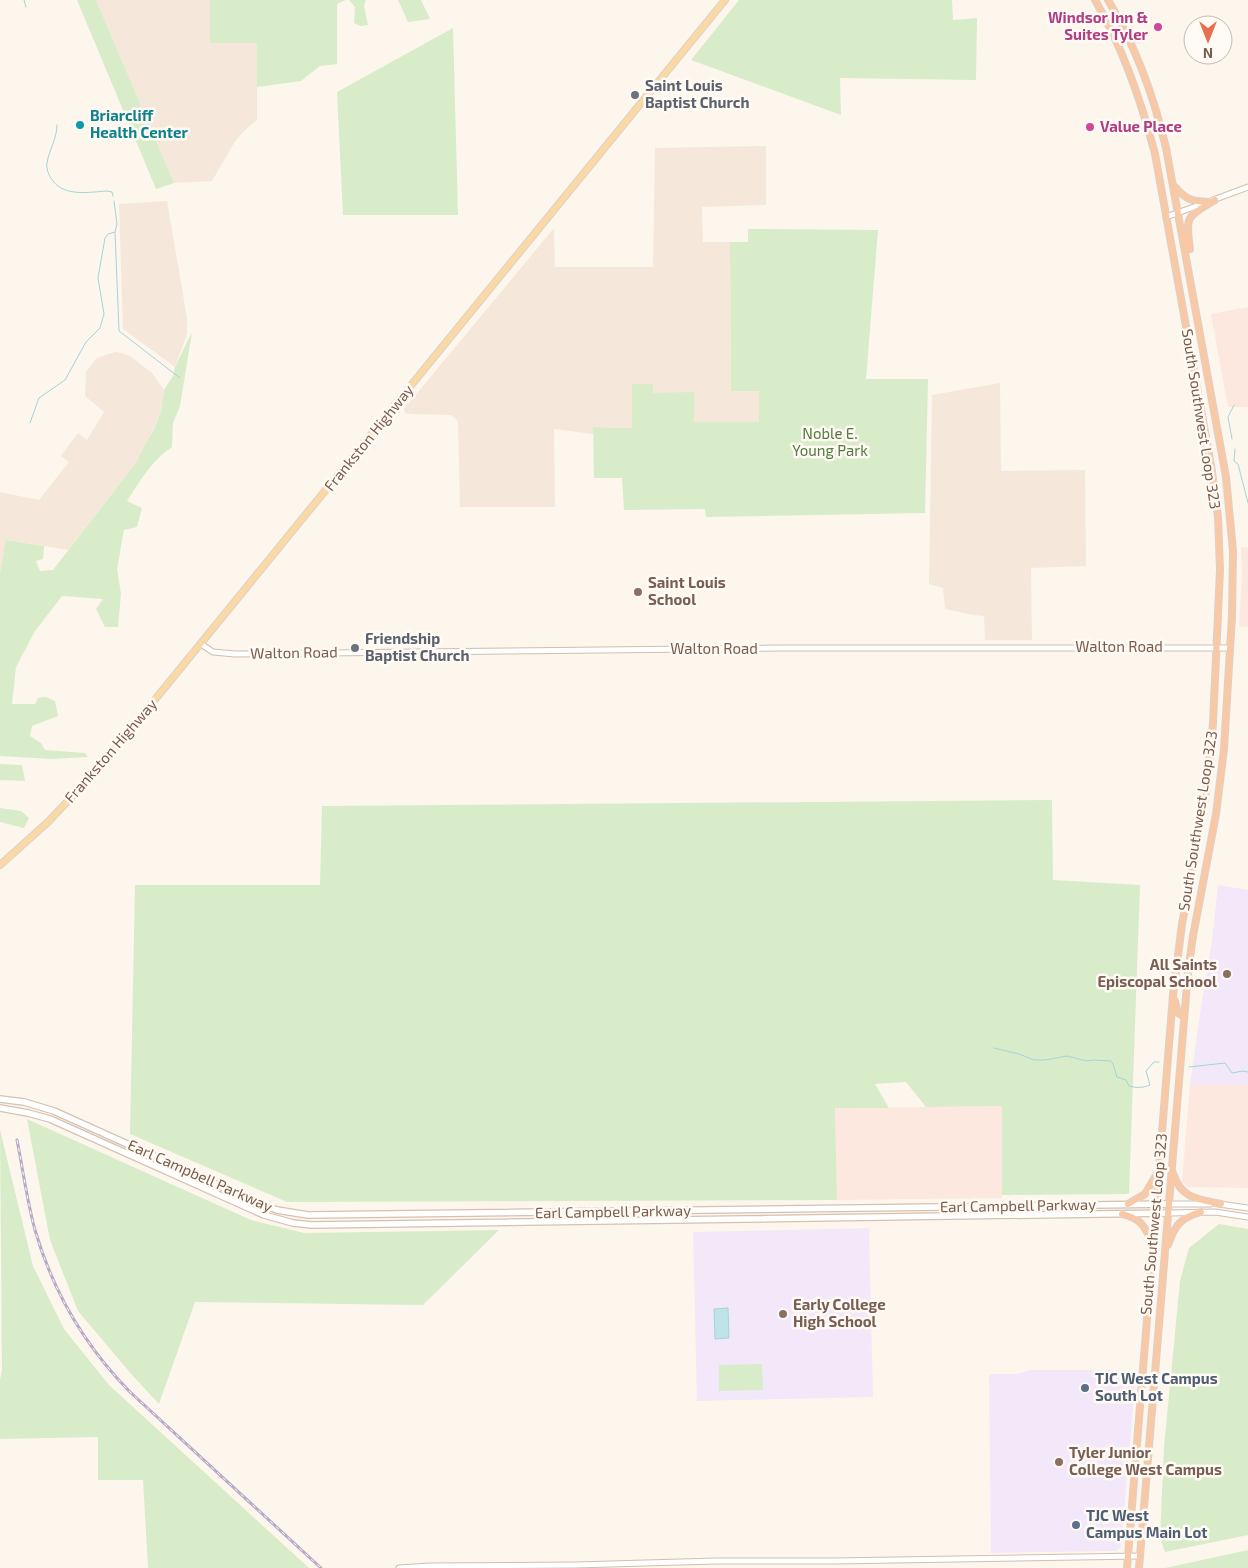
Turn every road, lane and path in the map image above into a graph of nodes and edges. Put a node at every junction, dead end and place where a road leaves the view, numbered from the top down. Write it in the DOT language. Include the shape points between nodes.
graph roads {
  1 [pos="725,0"];
  2 [pos="1095,0"];
  3 [pos="1108,0"];
  4 [pos="1114,9"];
  5 [pos="1101,11"];
  6 [pos="1173,184"];
  7 [pos="1248,187"];
  8 [pos="1216,200"];
  9 [pos="1208,202"];
  10 [pos="1179,213"];
  11 [pos="1166,217"];
  12 [pos="1191,278"];
  13 [pos="201,644"];
  14 [pos="1218,648"];
  15 [pos="1230,648"];
  16 [pos="0,865"];
  17 [pos="1174,994"];
  18 [pos="1184,1016"];
  19 [pos="0,1099"];
  20 [pos="0,1108"];
  21 [pos="1172,1166"];
  22 [pos="1159,1169"];
  23 [pos="1128,1204"];
  24 [pos="1156,1204"];
  25 [pos="1169,1204"];
  26 [pos="1221,1204"];
  27 [pos="1248,1208"];
  28 [pos="611,1212"];
  29 [pos="1202,1212"];
  30 [pos="1156,1213"];
  31 [pos="1169,1213"];
  32 [pos="1122,1214"];
  33 [pos="313,1216"];
  34 [pos="1248,1218"];
  35 [pos="611,1221"];
  36 [pos="312,1225"];
  37 [pos="1152,1243"];
  38 [pos="1165,1254"];
  39 [pos="1128,1556"];
  40 [pos="1140,1556"];
  41 [pos="399,1568"];
  42 [pos="1127,1568"];
  43 [pos="1139,1568"];
  1 -- 13 [label="main road, Frankston Highway"];
  2 -- 5 [label="highway, South Southwest Loop 323"];
  3 -- 4 [label="highway, South Southwest Loop 323"];
  4 -- 5 [label="highway"];
  4 -- 6 [label="highway, South Southwest Loop 323" via="1152,98"];
  5 -- 11 [label="highway, South Southwest Loop 323" via="1118,42 1144,112"];
  6 -- 9 [label="highway" via="1188,199"];
  6 -- 10 [label="highway, South Southwest Loop 323"];
  7 -- 8 [label="street"];
  8 -- 9 [label="street"];
  8 -- 12 [label="highway" via="1194,213 1188,223"];
  9 -- 10 [label="street"];
  10 -- 11 [label="street"];
  10 -- 12 [label="highway, South Southwest Loop 323"];
  11 -- 14 [label="highway, South Southwest Loop 323" via="1215,492 1220,570"];
  12 -- 15 [label="highway, South Southwest Loop 323" via="1230,506 1233,569"];
  13 -- 14 [label="street, Walton Road" via="213,652 235,654 778,648"];
  13 -- 16 [label="main road, Frankston Highway" via="91,777"];
  14 -- 15 [label="street, Walton Road"];
  14 -- 17 [label="highway, South Southwest Loop 323" via="1207,786 1182,924"];
  15 -- 18 [label="highway, South Southwest Loop 323" via="1220,782 1193,936"];
  17 -- 18 [label="highway" via="1177,1011"];
  17 -- 22 [label="highway, South Southwest Loop 323"];
  18 -- 21 [label="highway, South Southwest Loop 323"];
  19 -- 33 [label="main road, Earl Campbell Parkway" via="54,1111 265,1206"];
  20 -- 36 [label="main road, Earl Campbell Parkway" via="50,1119 258,1213"];
  21 -- 25 [label="highway, South Southwest Loop 323"];
  21 -- 26 [label="highway" via="1176,1182 1185,1193 1196,1199"];
  22 -- 23 [label="highway" via="1145,1194"];
  22 -- 24 [label="highway, South Southwest Loop 323"];
  23 -- 24 [label="main road, Earl Campbell Parkway"];
  23 -- 28 [label="main road, Earl Campbell Parkway"];
  24 -- 25 [label="main road, Earl Campbell Parkway"];
  24 -- 30 [label="highway, South Southwest Loop 323"];
  25 -- 26 [label="street, Earl Campbell Parkway"];
  25 -- 31 [label="highway, South Southwest Loop 323"];
  26 -- 27 [label="street, Earl Campbell Parkway"];
  28 -- 33 [label="main road, Earl Campbell Parkway"];
  28 -- 35 [label="main road"];
  29 -- 31 [label="street, Earl Campbell Parkway"];
  29 -- 34 [label="street, Earl Campbell Parkway"];
  29 -- 38 [label="highway" via="1187,1216 1178,1224"];
  30 -- 31 [label="main road, Earl Campbell Parkway"];
  30 -- 32 [label="main road, Earl Campbell Parkway"];
  30 -- 37 [label="highway, South Southwest Loop 323"];
  31 -- 38 [label="highway, South Southwest Loop 323"];
  32 -- 35 [label="main road, Earl Campbell Parkway"];
  32 -- 37 [label="highway" via="1141,1223"];
  33 -- 36 [label="main road"];
  35 -- 36 [label="main road, Earl Campbell Parkway"];
  37 -- 39 [label="highway, South Southwest Loop 323"];
  38 -- 40 [label="highway, South Southwest Loop 323"];
  39 -- 40 [label="street"];
  39 -- 41 [label="street"];
  39 -- 42 [label="highway, South Southwest Loop 323"];
  40 -- 43 [label="highway, South Southwest Loop 323"];
}
